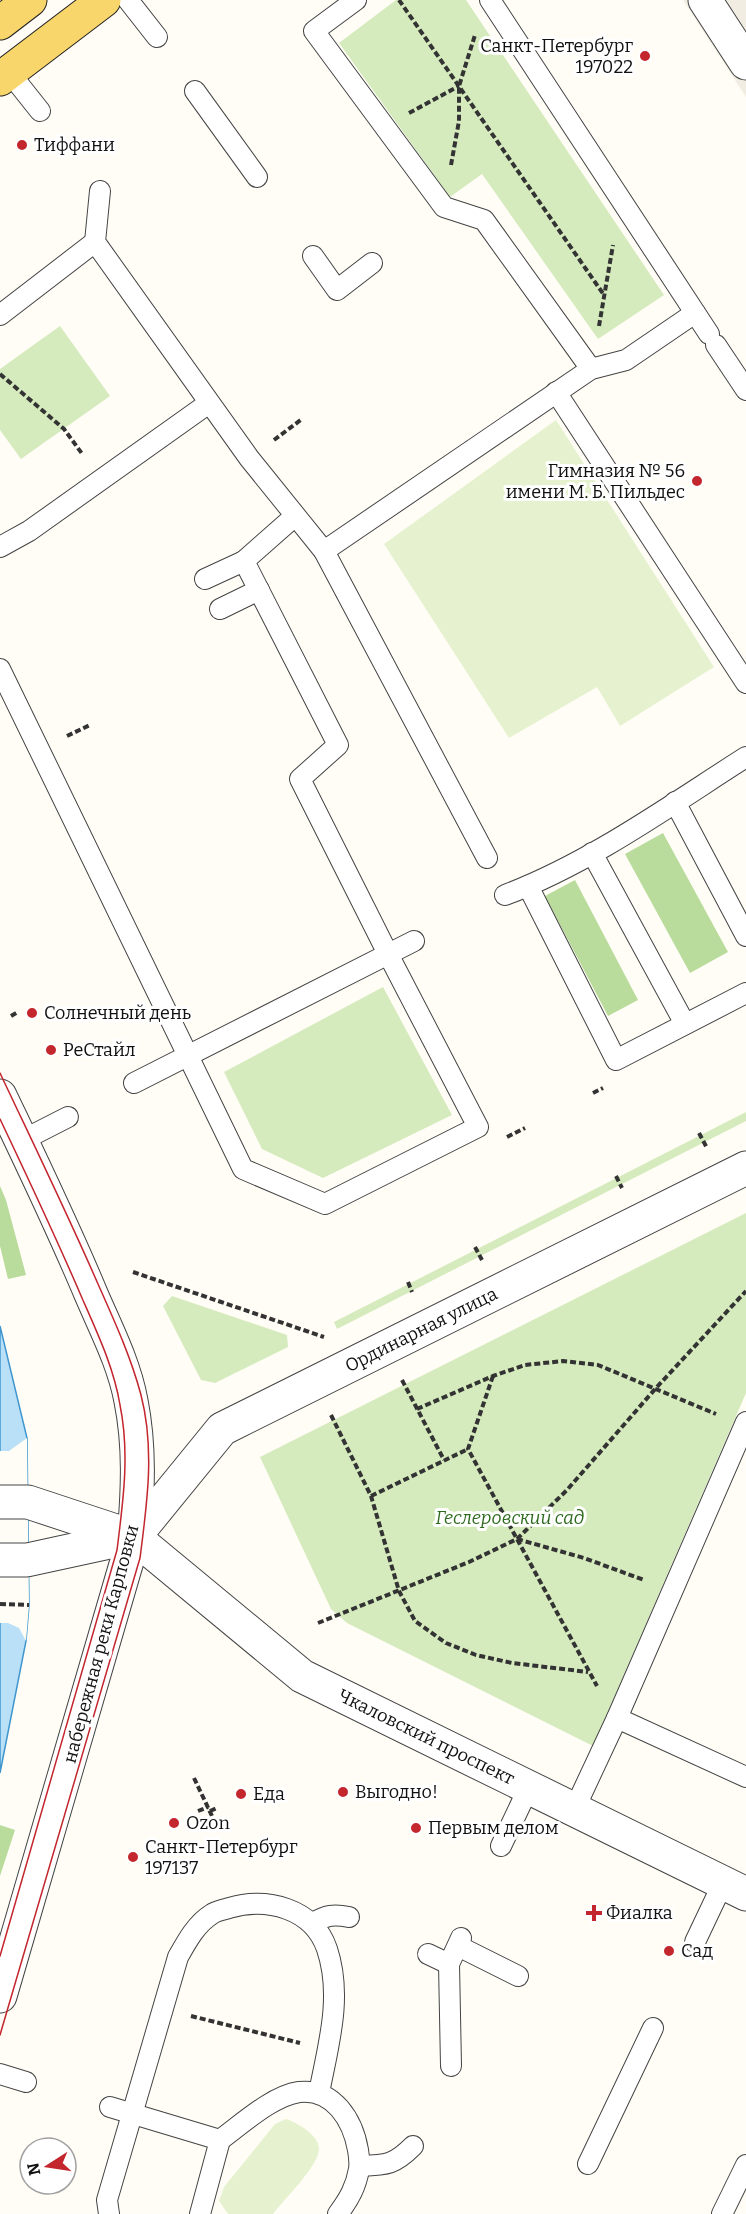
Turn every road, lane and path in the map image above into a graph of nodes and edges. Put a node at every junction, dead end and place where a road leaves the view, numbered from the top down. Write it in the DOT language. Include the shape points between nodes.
graph roads {
  1 [pos="30,0"];
  2 [pos="104,0"];
  3 [pos="128,0"];
  4 [pos="356,0"];
  5 [pos="399,0"];
  6 [pos="490,0"];
  7 [pos="705,0"];
  8 [pos="0,23"];
  9 [pos="476,32"];
  10 [pos="157,37"];
  11 [pos="746,63"];
  12 [pos="4,76"];
  13 [pos="459,86"];
  14 [pos="195,91"];
  15 [pos="40,111"];
  16 [pos="384,127"];
  17 [pos="257,177"];
  18 [pos="100,191"];
  19 [pos="621,200"];
  20 [pos="438,212"];
  21 [pos="95,242"];
  22 [pos="312,256"];
  23 [pos="372,263"];
  24 [pos="604,295"];
  25 [pos="695,313"];
  26 [pos="0,315"];
  27 [pos="739,365"];
  28 [pos="591,369"];
  29 [pos="0,374"];
  30 [pos="746,390"];
  31 [pos="556,392"];
  32 [pos="209,403"];
  33 [pos="101,480"];
  34 [pos="295,516"];
  35 [pos="0,547"];
  36 [pos="324,552"];
  37 [pos="244,561"];
  38 [pos="205,579"];
  39 [pos="258,590"];
  40 [pos="220,609"];
  41 [pos="0,669"];
  42 [pos="746,683"];
  43 [pos="7,702"];
  44 [pos="746,758"];
  45 [pos="675,802"];
  46 [pos="592,853"];
  47 [pos="487,858"];
  48 [pos="528,886"];
  49 [pos="505,895"];
  50 [pos="746,936"];
  51 [pos="414,941"];
  52 [pos="388,954"];
  53 [pos="746,993"];
  54 [pos="18,1012"];
  55 [pos="11,1016"];
  56 [pos="685,1024"];
  57 [pos="187,1057"];
  58 [pos="134,1083"];
  59 [pos="0,1096"];
  60 [pos="68,1118"];
  61 [pos="699,1133"];
  62 [pos="21,1141"];
  63 [pos="708,1149"];
  64 [pos="746,1168"];
  65 [pos="616,1176"];
  66 [pos="623,1191"];
  67 [pos="476,1247"];
  68 [pos="483,1261"];
  69 [pos="133,1272"];
  70 [pos="408,1282"];
  71 [pos="746,1291"];
  72 [pos="414,1295"];
  73 [pos="328,1338"];
  74 [pos="493,1376"];
  75 [pos="401,1379"];
  76 [pos="656,1388"];
  77 [pos="417,1409"];
  78 [pos="330,1414"];
  79 [pos="745,1424"];
  80 [pos="468,1449"];
  81 [pos="444,1460"];
  82 [pos="371,1496"];
  83 [pos="14,1502"];
  84 [pos="134,1537"];
  85 [pos="517,1539"];
  86 [pos="14,1560"];
  87 [pos="673,1590"];
  88 [pos="399,1591"];
  89 [pos="0,1604"];
  90 [pos="29,1605"];
  91 [pos="318,1623"];
  92 [pos="588,1672"];
  93 [pos="617,1718"];
  94 [pos="746,1777"];
  95 [pos="194,1778"];
  96 [pos="529,1787"];
  97 [pos="218,1808"];
  98 [pos="574,1809"];
  99 [pos="198,1811"];
  100 [pos="210,1811"];
  101 [pos="501,1846"];
  102 [pos="735,1888"];
  103 [pos="349,1917"];
  104 [pos="312,1923"];
  105 [pos="695,1942"];
  106 [pos="428,1954"];
  107 [pos="449,1964"];
  108 [pos="518,1976"];
  109 [pos="0,1996"];
  110 [pos="162,2009"];
  111 [pos="653,2028"];
  112 [pos="327,2049"];
  113 [pos="452,2066"];
  114 [pos="0,2074"];
  115 [pos="26,2082"];
  116 [pos="319,2093"];
  117 [pos="110,2107"];
  118 [pos="131,2113"];
  119 [pos="220,2140"];
  120 [pos="413,2146"];
  121 [pos="588,2164"];
  122 [pos="746,2165"];
  123 [pos="360,2166"];
  124 [pos="109,2214"];
  125 [pos="200,2214"];
  126 [pos="338,2214"];
  127 [pos="722,2214"];
  1 -- 8 [label="main road"];
  2 -- 12 [label="main road"];
  3 -- 10 [label="lane"];
  4 -- 16 [label="lane" via="314,31"];
  5 -- 13 [label="path"];
  6 -- 19 [label="lane"];
  7 -- 11 [label="street"];
  9 -- 13 [label="path"];
  12 -- 15 [label="lane"];
  13 -- 16 [label="path"];
  13 -- 20 [label="path" via="459,121"];
  13 -- 24 [label="path"];
  14 -- 17 [label="lane"];
  16 -- 20 [label="lane"];
  18 -- 21 [label="lane"];
  19 -- 24 [label="path"];
  19 -- 25 [label="lane"];
  20 -- 28 [label="lane" via="484,220"];
  21 -- 26 [label="lane"];
  21 -- 32 [label="lane"];
  22 -- 23 [label="lane" via="337,290"];
  24 -- 28 [label="path"];
  25 -- 27 [label="lane" via="712,339"];
  25 -- 28 [label="lane" via="626,360"];
  27 -- 30 [label="lane"];
  28 -- 31 [label="lane"];
  29 -- 33 [label="path" via="64,429"];
  31 -- 36 [label="lane"];
  31 -- 42 [label="lane"];
  32 -- 33 [label="lane"];
  32 -- 34 [label="lane"];
  33 -- 35 [label="lane"];
  34 -- 36 [label="lane"];
  34 -- 37 [label="lane"];
  36 -- 47 [label="lane"];
  37 -- 38 [label="lane"];
  37 -- 39 [label="lane"];
  39 -- 40 [label="lane"];
  39 -- 52 [label="lane" via="338,745 300,780"];
  41 -- 43 [label="lane"];
  43 -- 57 [label="lane"];
  44 -- 45 [label="lane"];
  45 -- 46 [label="lane"];
  45 -- 50 [label="lane"];
  46 -- 48 [label="lane"];
  46 -- 56 [label="lane"];
  48 -- 49 [label="lane"];
  48 -- 56 [label="lane" via="616,1060"];
  51 -- 52 [label="lane"];
  52 -- 57 [label="lane"];
  52 -- 57 [label="lane" via="478,1127 325,1204 243,1169"];
  53 -- 56 [label="lane"];
  54 -- 55 [label="path"];
  57 -- 58 [label="lane"];
  59 -- 62 [label="street, набережная реки Карповки"];
  60 -- 62 [label="lane"];
  61 -- 63 [label="path"];
  62 -- 84 [label="street, набережная реки Карповки" via="123,1369 138,1449"];
  64 -- 84 [label="street, Ординарная улица" via="222,1429"];
  65 -- 66 [label="path"];
  67 -- 68 [label="path"];
  69 -- 73 [label="path"];
  70 -- 72 [label="path"];
  71 -- 76 [label="path"];
  74 -- 76 [label="path" via="525,1365 563,1361 598,1365"];
  74 -- 77 [label="path"];
  74 -- 80 [label="path"];
  75 -- 77 [label="path"];
  76 -- 79 [label="path"];
  76 -- 85 [label="path" via="567,1490"];
  77 -- 81 [label="path"];
  78 -- 82 [label="path"];
  79 -- 87 [label="lane"];
  80 -- 81 [label="path"];
  80 -- 85 [label="path"];
  81 -- 82 [label="path"];
  82 -- 88 [label="path"];
  83 -- 84 [label="street"];
  84 -- 86 [label="street"];
  84 -- 96 [label="street, Чкаловский проспект" via="302,1676"];
  84 -- 109 [label="street, набережная реки Карповки"];
  85 -- 87 [label="path"];
  85 -- 88 [label="path"];
  85 -- 92 [label="path"];
  87 -- 93 [label="lane"];
  88 -- 91 [label="path"];
  88 -- 92 [label="path" via="415,1621 446,1643 512,1663"];
  89 -- 90 [label="path"];
  92 -- 93 [label="path"];
  93 -- 94 [label="lane"];
  93 -- 98 [label="lane"];
  95 -- 100 [label="path"];
  96 -- 98 [label="street, Чкаловский проспект"];
  96 -- 101 [label="lane"];
  97 -- 100 [label="path"];
  98 -- 102 [label="street, Чкаловский проспект"];
  99 -- 100 [label="path"];
  102 -- 105 [label="lane"];
  103 -- 104 [label="lane" via="335,1914"];
  104 -- 110 [label="lane" via="291,1910 268,1904 239,1905 212,1913 192,1932 178,1957"];
  104 -- 112 [label="lane" via="326,1948 334,1978 335,2006"];
  106 -- 107 [label="lane"];
  107 -- 108 [label="lane" via="459,1942"];
  107 -- 113 [label="lane"];
  110 -- 112 [label="path"];
  110 -- 118 [label="lane"];
  111 -- 121 [label="lane"];
  112 -- 116 [label="lane"];
  114 -- 115 [label="lane"];
  116 -- 119 [label="lane" via="299,2092 276,2100"];
  116 -- 123 [label="lane" via="341,2108 355,2133"];
  117 -- 118 [label="lane"];
  118 -- 119 [label="lane"];
  118 -- 124 [label="lane" via="107,2200"];
  119 -- 125 [label="lane"];
  120 -- 123 [label="lane" via="399,2160 381,2166"];
  122 -- 127 [label="lane"];
  123 -- 126 [label="lane" via="354,2193"];
}
